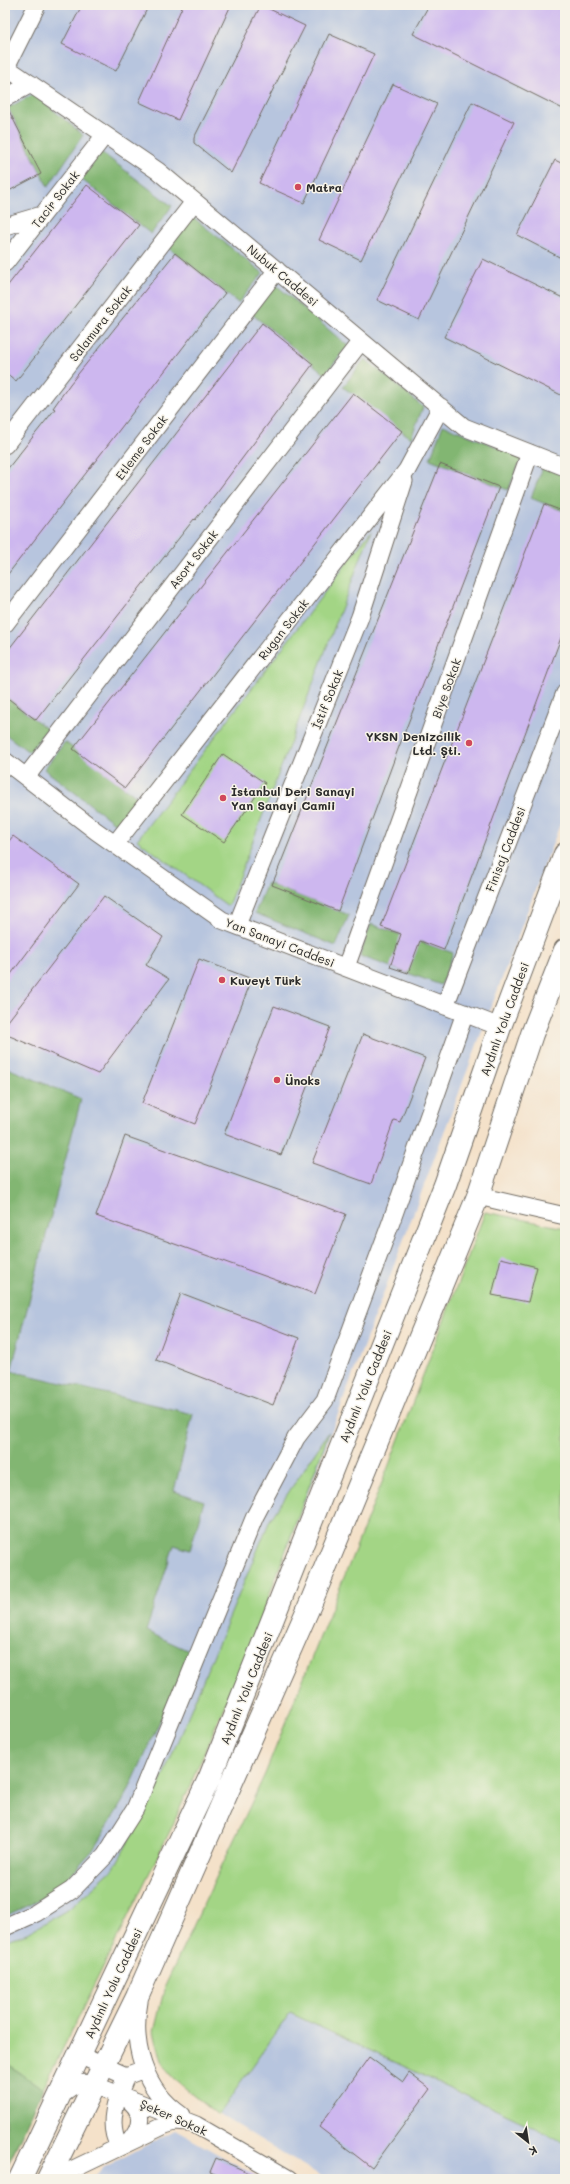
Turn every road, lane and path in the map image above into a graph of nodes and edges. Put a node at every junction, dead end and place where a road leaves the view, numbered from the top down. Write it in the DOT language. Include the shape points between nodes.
graph roads {
  1 [pos="37,5"];
  2 [pos="6,68"];
  3 [pos="31,84"];
  4 [pos="5,98"];
  5 [pos="105,135"];
  6 [pos="194,202"];
  7 [pos="42,215"];
  8 [pos="5,226"];
  9 [pos="5,263"];
  10 [pos="277,270"];
  11 [pos="361,341"];
  12 [pos="441,408"];
  13 [pos="5,445"];
  14 [pos="530,453"];
  15 [pos="565,467"];
  16 [pos="407,470"];
  17 [pos="5,624"];
  18 [pos="565,693"];
  19 [pos="5,761"];
  20 [pos="26,777"];
  21 [pos="115,844"];
  22 [pos="565,854"];
  23 [pos="237,925"];
  24 [pos="565,950"];
  25 [pos="346,968"];
  26 [pos="446,1006"];
  27 [pos="465,1013"];
  28 [pos="500,1027"];
  29 [pos="445,1185"];
  30 [pos="478,1196"];
  31 [pos="565,1216"];
  32 [pos="5,1927"];
  33 [pos="143,1985"];
  34 [pos="79,2055"];
  35 [pos="144,2069"];
  36 [pos="99,2075"];
  37 [pos="126,2076"];
  38 [pos="119,2094"];
  39 [pos="58,2101"];
  40 [pos="196,2124"];
  41 [pos="125,2143"];
  42 [pos="20,2179"];
  43 [pos="48,2179"];
  44 [pos="53,2179"];
  45 [pos="289,2179"];
  1 -- 2 [label="street"];
  2 -- 3 [label="street, Nubuk Caddesi"];
  3 -- 4 [label="street"];
  3 -- 5 [label="street, Nubuk Caddesi"];
  5 -- 6 [label="street, Nubuk Caddesi" via="158,171"];
  5 -- 7 [label="street, Tacir Sokak"];
  6 -- 10 [label="street, Nubuk Caddesi"];
  6 -- 13 [label="street, Salamura Sokak"];
  7 -- 8 [label="street"];
  7 -- 9 [label="street, Tacir Sokak"];
  10 -- 11 [label="street, Nubuk Caddesi"];
  10 -- 17 [label="street, Etleme Sokak"];
  11 -- 12 [label="street, Nubuk Caddesi"];
  11 -- 20 [label="street, Asort Sokak"];
  12 -- 14 [label="street, Nubuk Caddesi" via="464,427"];
  12 -- 16 [label="street, Rugan Sokak"];
  14 -- 15 [label="street, Nubuk Caddesi"];
  14 -- 25 [label="street, Biye Sokak"];
  16 -- 21 [label="street, Rugan Sokak"];
  16 -- 23 [label="street, İstif Sokak" via="360,617"];
  18 -- 26 [label="street, Finisaj Caddesi"];
  19 -- 20 [label="street, Yan Sanayi Caddesi"];
  20 -- 21 [label="street, Yan Sanayi Caddesi"];
  21 -- 23 [label="street, Yan Sanayi Caddesi" via="222,920"];
  22 -- 28 [label="main road, Aydınlı Yolu Caddesi"];
  23 -- 25 [label="street, Yan Sanayi Caddesi"];
  24 -- 30 [label="main road, Aydınlı Yolu Caddesi" via="532,1034"];
  25 -- 26 [label="street, Yan Sanayi Caddesi"];
  26 -- 27 [label="street, Yan Sanayi Caddesi"];
  27 -- 28 [label="street, Yan Sanayi Caddesi"];
  27 -- 32 [label="street" via="325,1400 296,1438 255,1516 135,1809 105,1856 72,1890 36,1913"];
  28 -- 29 [label="main road, Aydınlı Yolu Caddesi"];
  29 -- 30 [label="main road"];
  29 -- 34 [label="main road, Aydınlı Yolu Caddesi" via="210,1777"];
  30 -- 31 [label="street"];
  30 -- 33 [label="main road, Aydınlı Yolu Caddesi" via="312,1600"];
  33 -- 35 [label="street" via="136,2043"];
  33 -- 36 [label="main road, Aydınlı Yolu Caddesi"];
  34 -- 36 [label="street"];
  34 -- 39 [label="main road, Aydınlı Yolu Caddesi"];
  35 -- 37 [label="street"];
  35 -- 40 [label="street" via="168,2104"];
  36 -- 37 [label="street"];
  36 -- 38 [label="street, Şeker Sokak"];
  36 -- 39 [label="street, Şeker Sokak" via="71,2086"];
  36 -- 43 [label="main road, Aydınlı Yolu Caddesi"];
  37 -- 38 [label="street"];
  38 -- 40 [label="street, Şeker Sokak"];
  38 -- 41 [label="street" via="114,2104 114,2137"];
  38 -- 41 [label="street" via="138,2109 140,2117 140,2126"];
  39 -- 42 [label="main road, Aydınlı Yolu Caddesi"];
  40 -- 41 [label="street" via="183,2122 165,2125"];
  40 -- 45 [label="street, Şeker Sokak"];
  41 -- 44 [label="street"];
}
